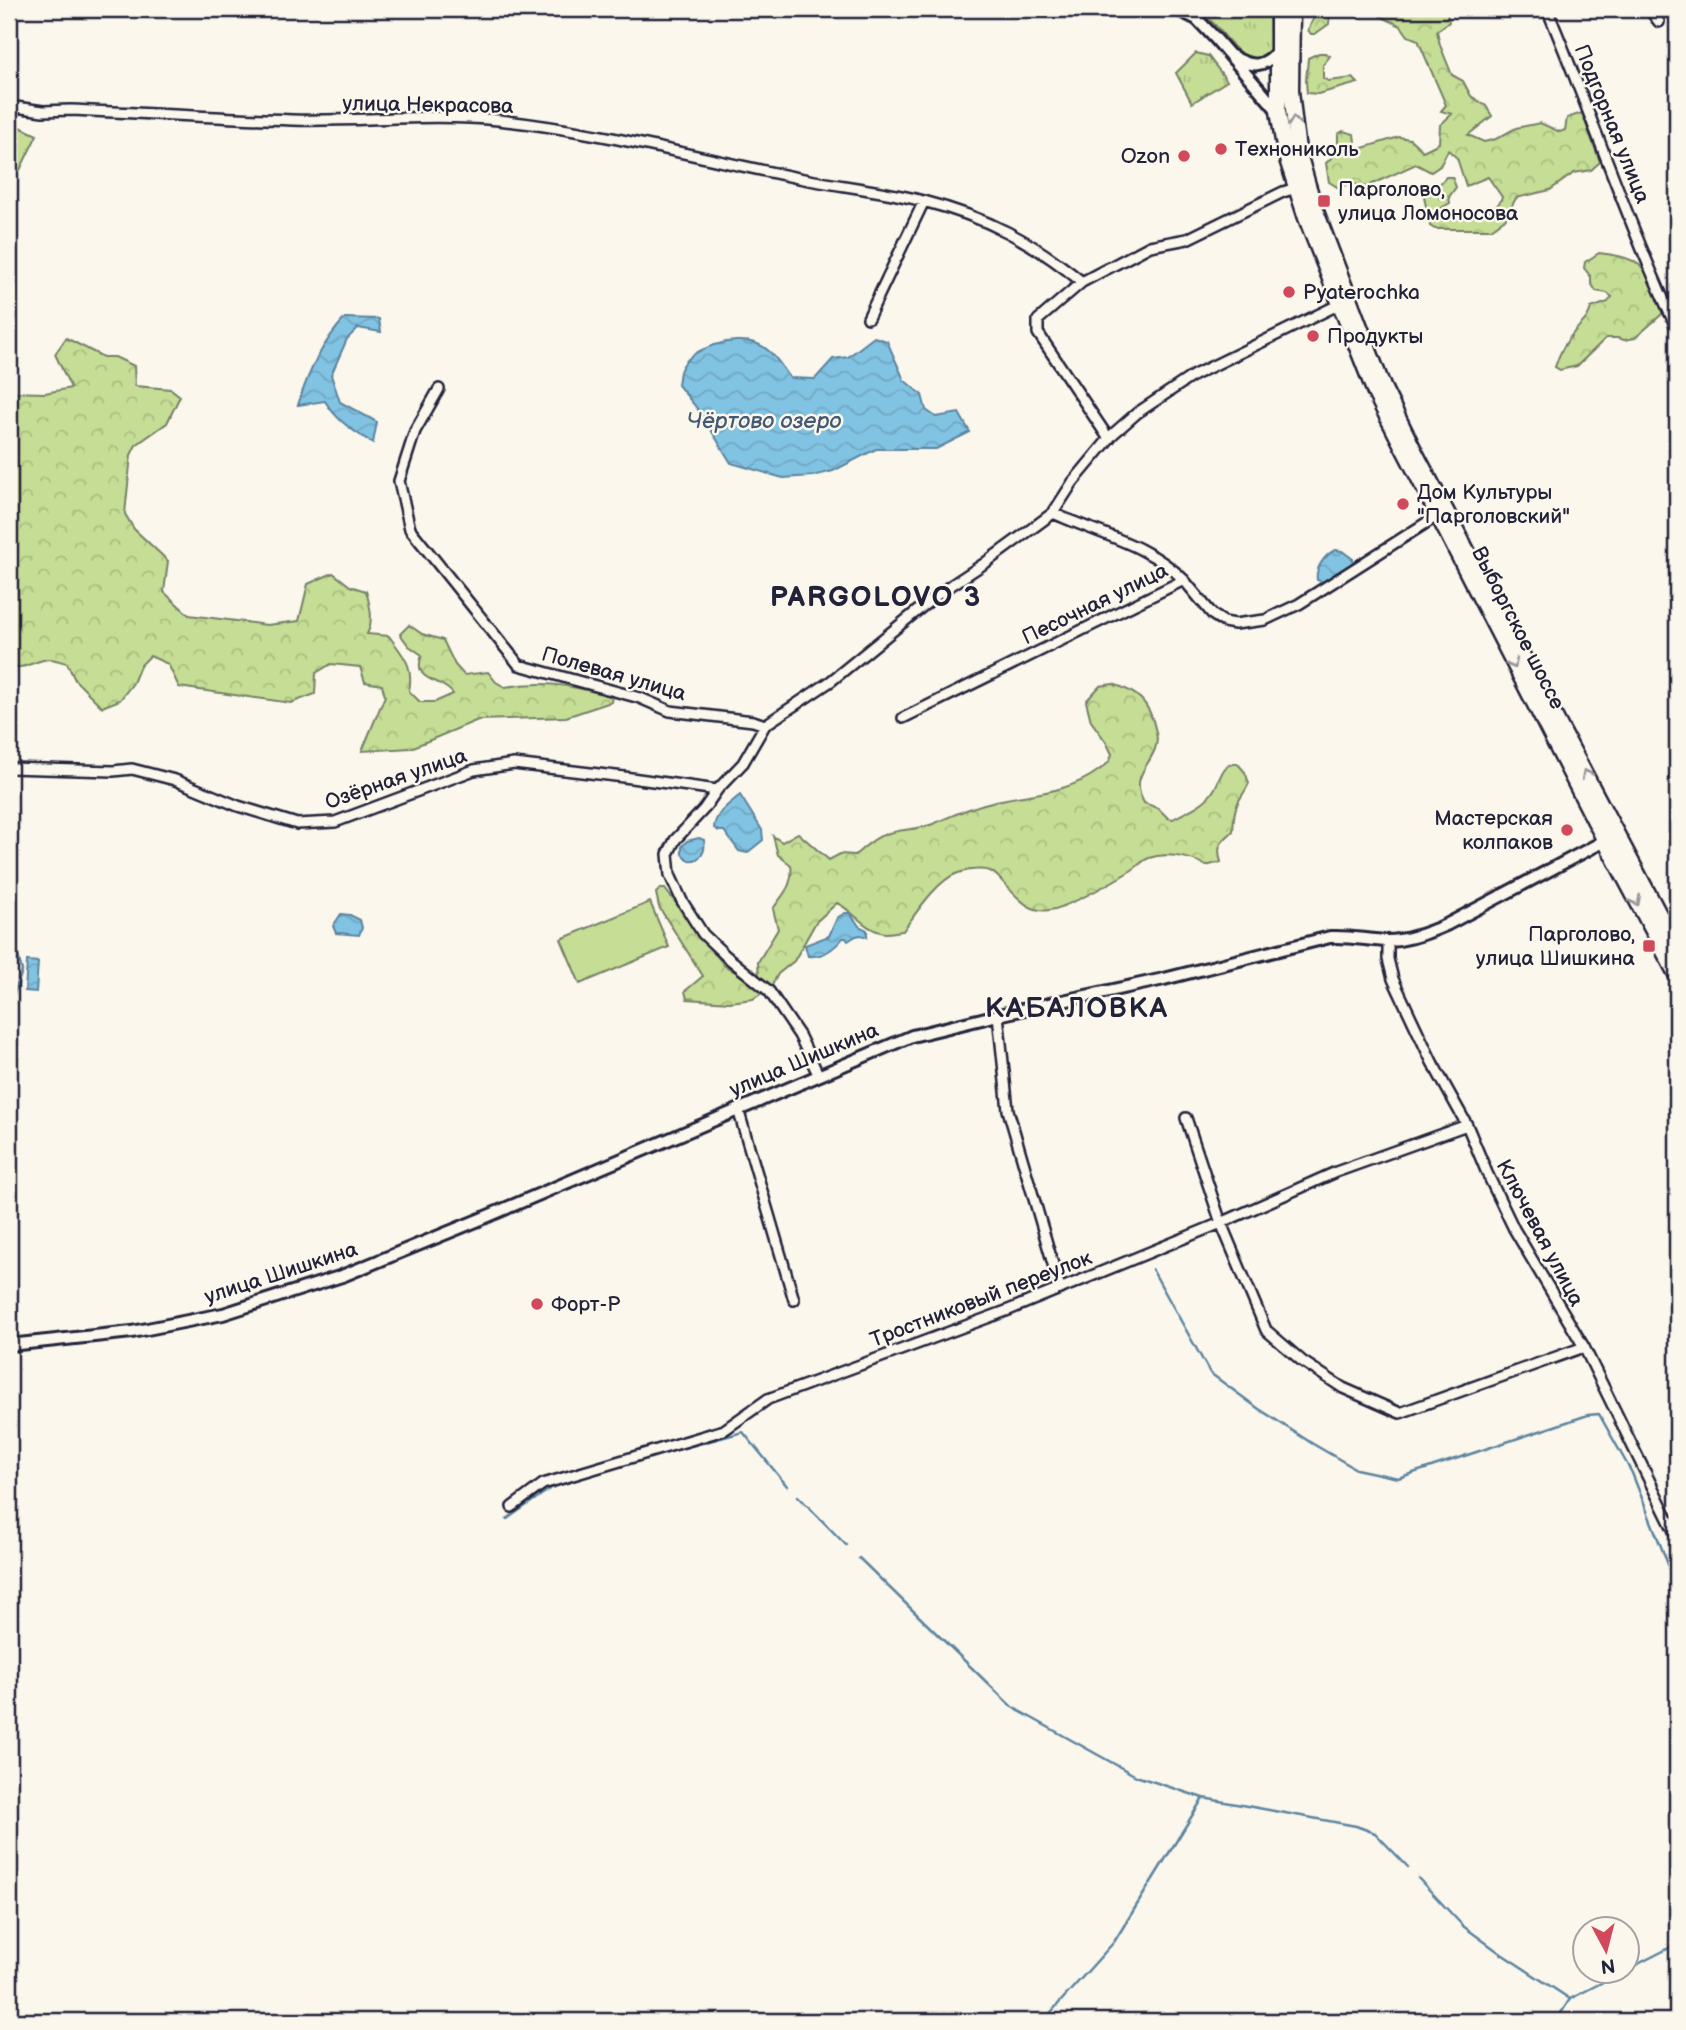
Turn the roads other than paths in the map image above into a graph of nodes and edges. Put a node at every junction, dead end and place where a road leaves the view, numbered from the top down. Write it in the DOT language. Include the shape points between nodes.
graph roads {
  1 [pos="1177,9"];
  2 [pos="1278,9"];
  3 [pos="1292,9"];
  4 [pos="1547,9"];
  5 [pos="1649,9"];
  6 [pos="1659,22"];
  7 [pos="1278,51"];
  8 [pos="1227,53"];
  9 [pos="9,109"];
  10 [pos="1278,111"];
  11 [pos="1296,188"];
  12 [pos="924,201"];
  13 [pos="1082,282"];
  14 [pos="1340,304"];
  15 [pos="868,318"];
  16 [pos="1677,329"];
  17 [pos="439,389"];
  18 [pos="1109,439"];
  19 [pos="1054,513"];
  20 [pos="1437,516"];
  21 [pos="1184,580"];
  22 [pos="902,718"];
  23 [pos="765,725"];
  24 [pos="9,768"];
  25 [pos="717,790"];
  26 [pos="1611,838"];
  27 [pos="1388,941"];
  28 [pos="1677,948"];
  29 [pos="1677,976"];
  30 [pos="998,1015"];
  31 [pos="818,1074"];
  32 [pos="738,1109"];
  33 [pos="1186,1118"];
  34 [pos="1467,1125"];
  35 [pos="1222,1223"];
  36 [pos="1060,1288"];
  37 [pos="794,1300"];
  38 [pos="9,1345"];
  39 [pos="1584,1347"];
  40 [pos="512,1507"];
  41 [pos="1677,1536"];
  1 -- 8 [label="street" via="1196,19"];
  2 -- 7 [label="main road, Выборгское шоссе"];
  26 -- 3 [label="main road, Выборгское шоссе, one-way" via="1383,387 1317,215 1298,150 1291,91"];
  4 -- 16 [label="street, Подгорная улица"];
  5 -- 6 [label="street"];
  7 -- 8 [label="street" via="1266,63 1255,65"];
  7 -- 10 [label="main road, Выборгское шоссе"];
  8 -- 10 [label="street"];
  9 -- 12 [label="street, улица Некрасова" via="292,120 498,120"];
  10 -- 11 [label="main road, Выборгское шоссе"];
  11 -- 13 [label="street" via="1187,239 1150,246"];
  11 -- 14 [label="main road, Выборгское шоссе"];
  12 -- 13 [label="street, улица Некрасова" via="1005,230 1051,256"];
  12 -- 15 [label="street"];
  13 -- 18 [label="street" via="1038,320 1038,333"];
  14 -- 18 [label="street" via="1194,375"];
  14 -- 20 [label="main road, Выборгское шоссе" via="1375,393"];
  17 -- 23 [label="street, Полевая улица" via="415,431 399,481 410,529 519,665 640,698 670,711"];
  18 -- 19 [label="street"];
  19 -- 21 [label="street" via="1151,555"];
  19 -- 23 [label="street" via="938,594 831,681"];
  20 -- 21 [label="street, Песочная улица" via="1299,604 1265,620 1224,622"];
  20 -- 26 [label="main road, Выборгское шоссе, one-way"];
  21 -- 22 [label="street, Песочная улица"];
  23 -- 25 [label="street" via="743,762"];
  24 -- 25 [label="street, Озёрная улица" via="132,768 297,824 335,822 474,770 514,764"];
  25 -- 31 [label="street" via="675,840 668,853 670,875 703,934 769,991"];
  26 -- 27 [label="street, улица Шишкина" via="1446,925 1424,935"];
  26 -- 28 [label="main road, Выборгское шоссе"];
  26 -- 29 [label="main road, Выборгское шоссе, one-way"];
  27 -- 30 [label="street, улица Шишкина" via="1330,937"];
  27 -- 34 [label="street, Ключевая улица" via="1393,979"];
  30 -- 31 [label="street, улица Шишкина" via="912,1036"];
  30 -- 36 [label="street" via="1008,1110"];
  31 -- 32 [label="street, улица Шишкина"];
  32 -- 37 [label="street"];
  32 -- 38 [label="street, улица Шишкина" via="342,1276 223,1314 132,1332"];
  33 -- 35 [label="street"];
  34 -- 35 [label="street, Тростниковый переулок" via="1336,1171"];
  34 -- 39 [label="street, Ключевая улица" via="1514,1229"];
  35 -- 36 [label="street, Тростниковый переулок"];
  35 -- 39 [label="street" via="1266,1330 1343,1388 1400,1413"];
  36 -- 40 [label="street, Тростниковый переулок" via="768,1399 724,1430 543,1484"];
  39 -- 41 [label="street, Ключевая улица"];
}
